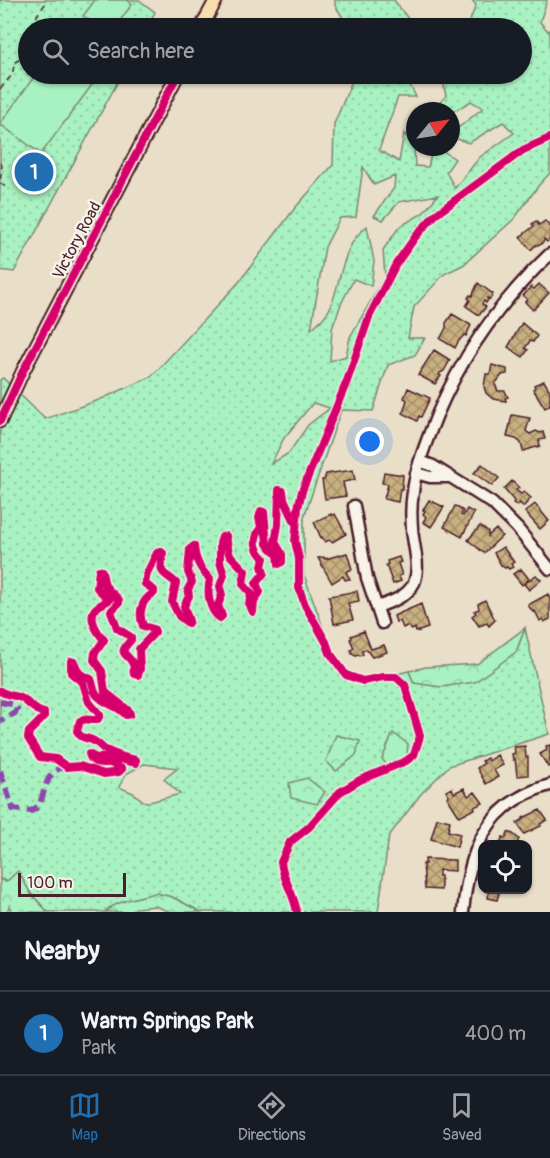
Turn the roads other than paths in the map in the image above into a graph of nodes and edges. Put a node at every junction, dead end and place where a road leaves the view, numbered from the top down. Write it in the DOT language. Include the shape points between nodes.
graph roads {
  1 [pos="216,0"];
  2 [pos="206,18"];
  3 [pos="173,84"];
  4 [pos="550,254"];
  5 [pos="0,421"];
  6 [pos="420,461"];
  7 [pos="417,473"];
  8 [pos="449,477"];
  9 [pos="354,506"];
  10 [pos="550,569"];
  11 [pos="377,607"];
  12 [pos="382,623"];
  13 [pos="550,785"];
  14 [pos="463,912"];
  1 -- 2 [label="main road"];
  3 -- 5 [label="main road, Victory Road"];
  4 -- 6 [label="street" via="498,310 467,355"];
  6 -- 7 [label="street"];
  6 -- 8 [label="street"];
  7 -- 8 [label="street"];
  7 -- 11 [label="street" via="411,504 416,576 405,594"];
  8 -- 10 [label="street" via="500,510"];
  9 -- 11 [label="street" via="367,578"];
  11 -- 12 [label="street"];
  13 -- 14 [label="street" via="517,799 488,826 474,851"];
}
